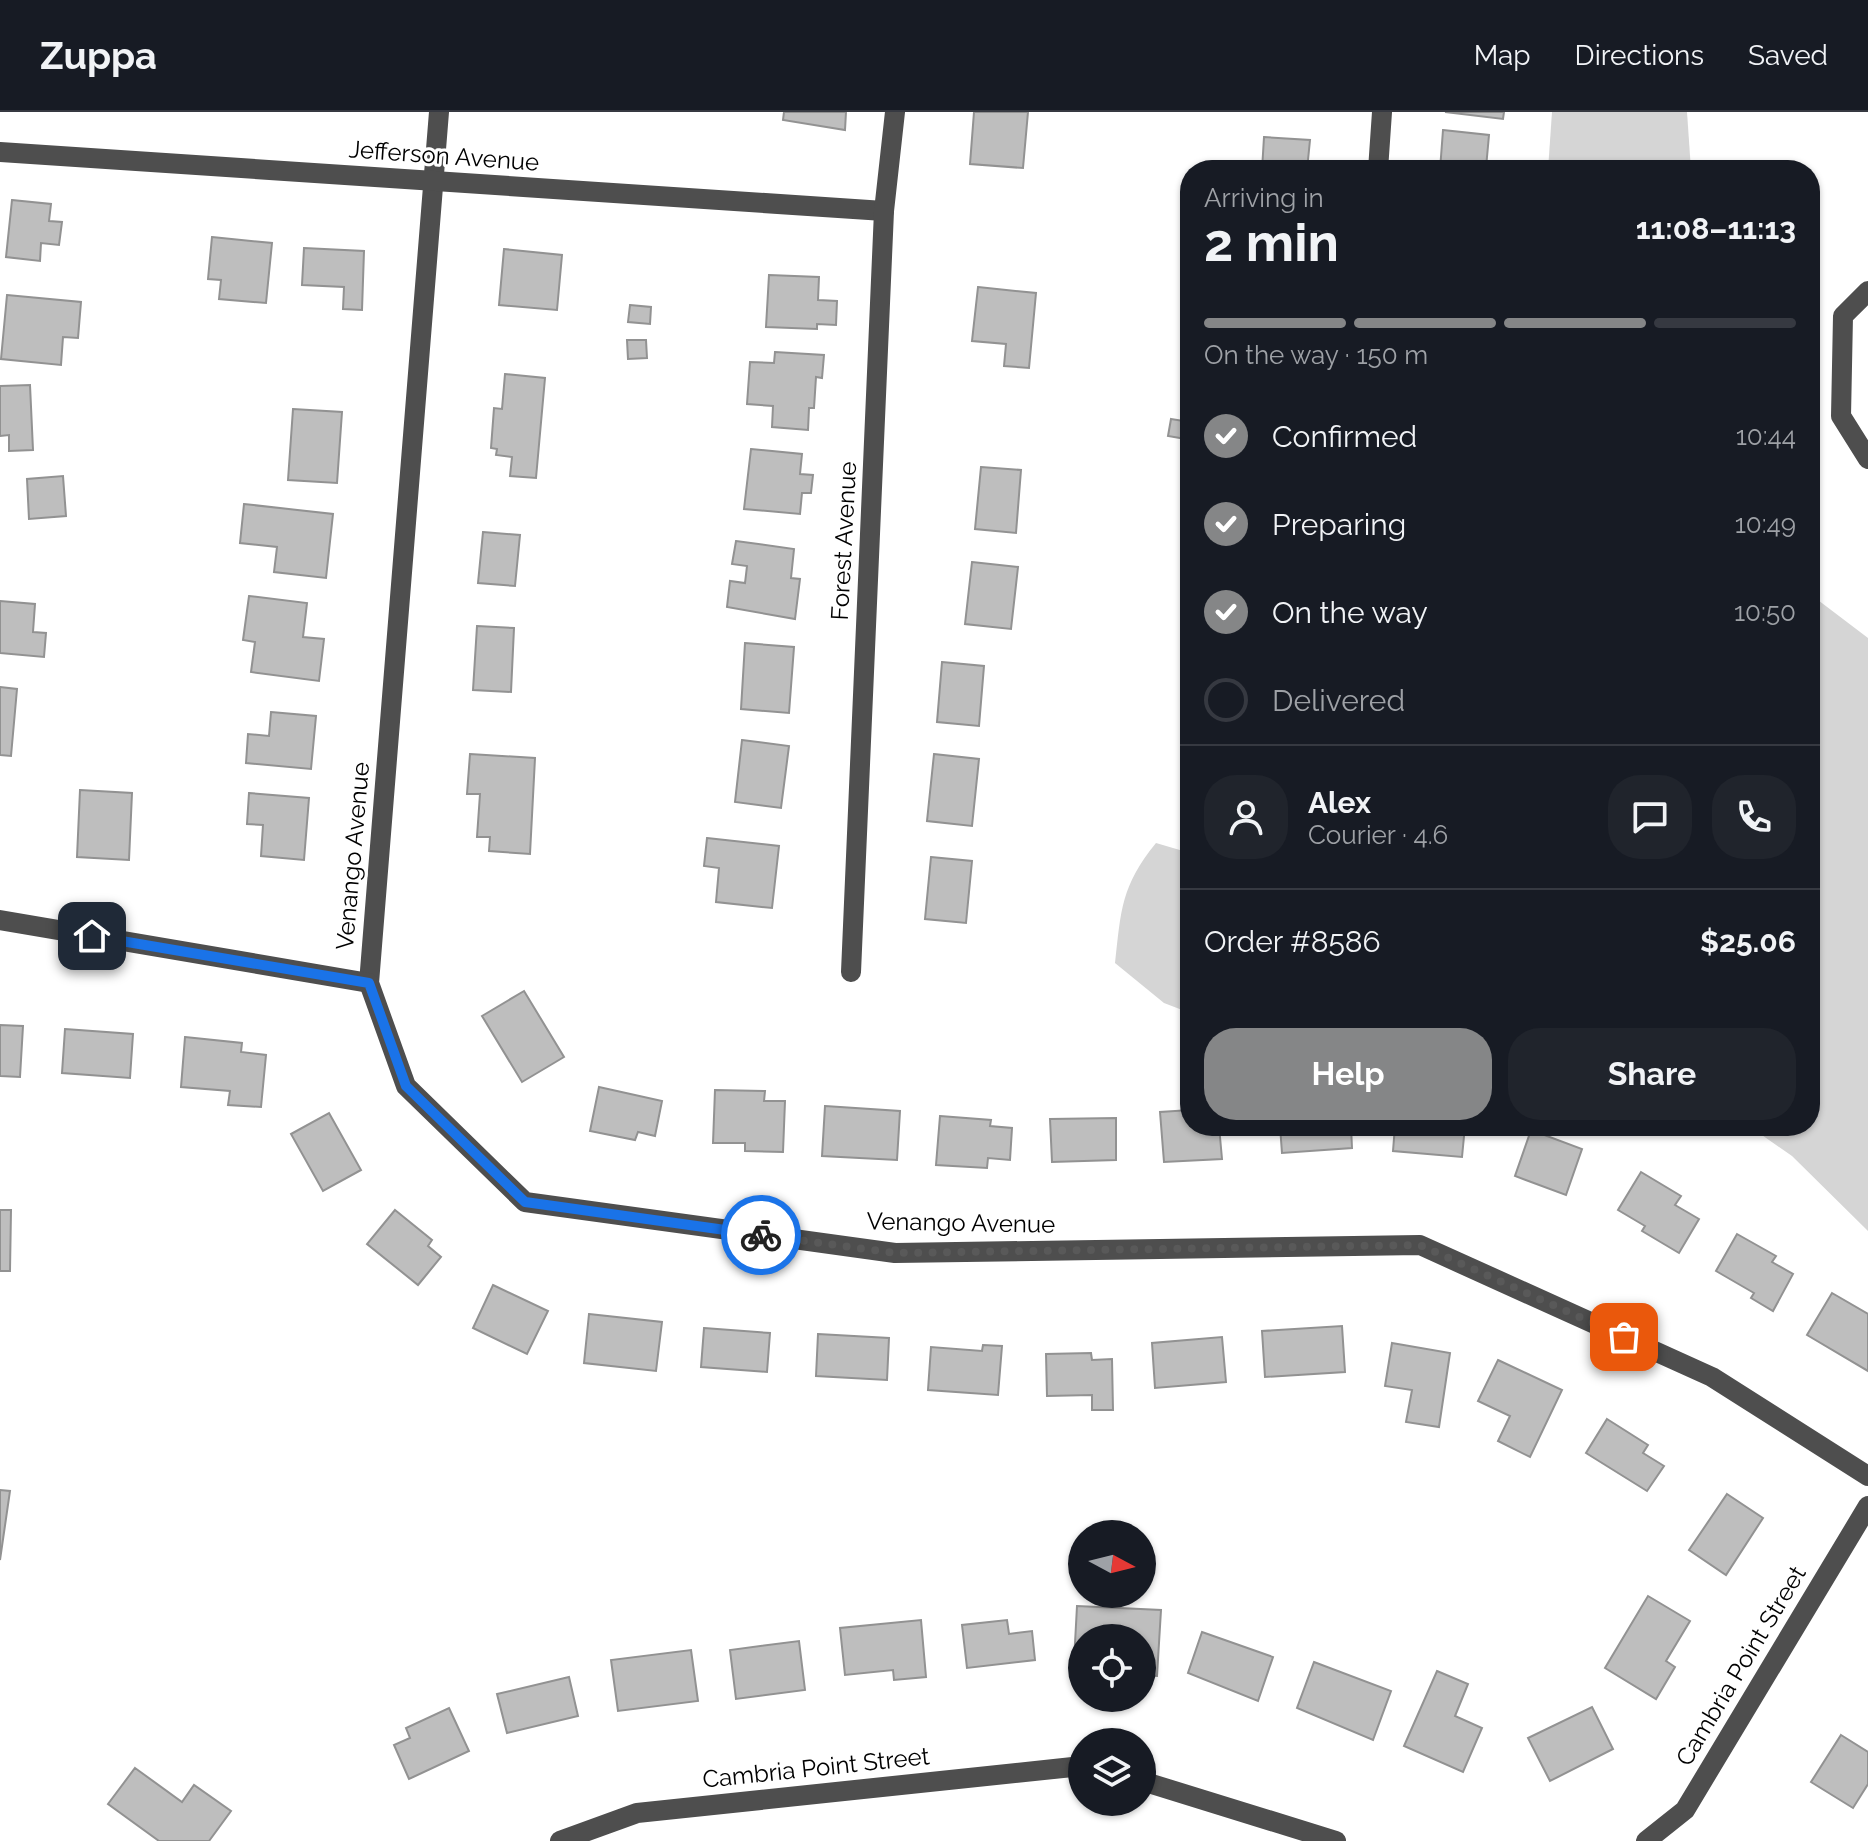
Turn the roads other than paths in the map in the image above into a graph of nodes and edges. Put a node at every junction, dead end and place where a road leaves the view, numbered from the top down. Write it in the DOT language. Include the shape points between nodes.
graph roads {
  1 [pos="439,112"];
  2 [pos="895,112"];
  3 [pos="1382,112"];
  4 [pos="0,152"];
  5 [pos="1379,160"];
  6 [pos="434,182"];
  7 [pos="884,211"];
  8 [pos="1868,291"];
  9 [pos="1868,459"];
  10 [pos="0,920"];
  11 [pos="851,972"];
  12 [pos="369,983"];
  13 [pos="1868,1476"];
  14 [pos="1868,1506"];
  15 [pos="1068,1767"];
  16 [pos="1156,1785"];
  17 [pos="560,1841"];
  18 [pos="1336,1841"];
  19 [pos="1646,1841"];
  1 -- 6 [label="street, Venango Avenue"];
  2 -- 7 [label="street, Forest Avenue"];
  3 -- 5 [label="street"];
  4 -- 6 [label="street, Jefferson Avenue"];
  6 -- 7 [label="street, Jefferson Avenue"];
  6 -- 12 [label="street, Venango Avenue"];
  7 -- 11 [label="street, Forest Avenue"];
  8 -- 9 [label="street" via="1843,316 1841,416"];
  10 -- 12 [label="street"];
  12 -- 13 [label="street, Venango Avenue" via="406,1086 525,1202 895,1253 1420,1245 1712,1377"];
  14 -- 19 [label="street, Cambria Point Street" via="1685,1810"];
  15 -- 17 [label="street, Cambria Point Street" via="637,1813"];
  16 -- 18 [label="street"];
}
